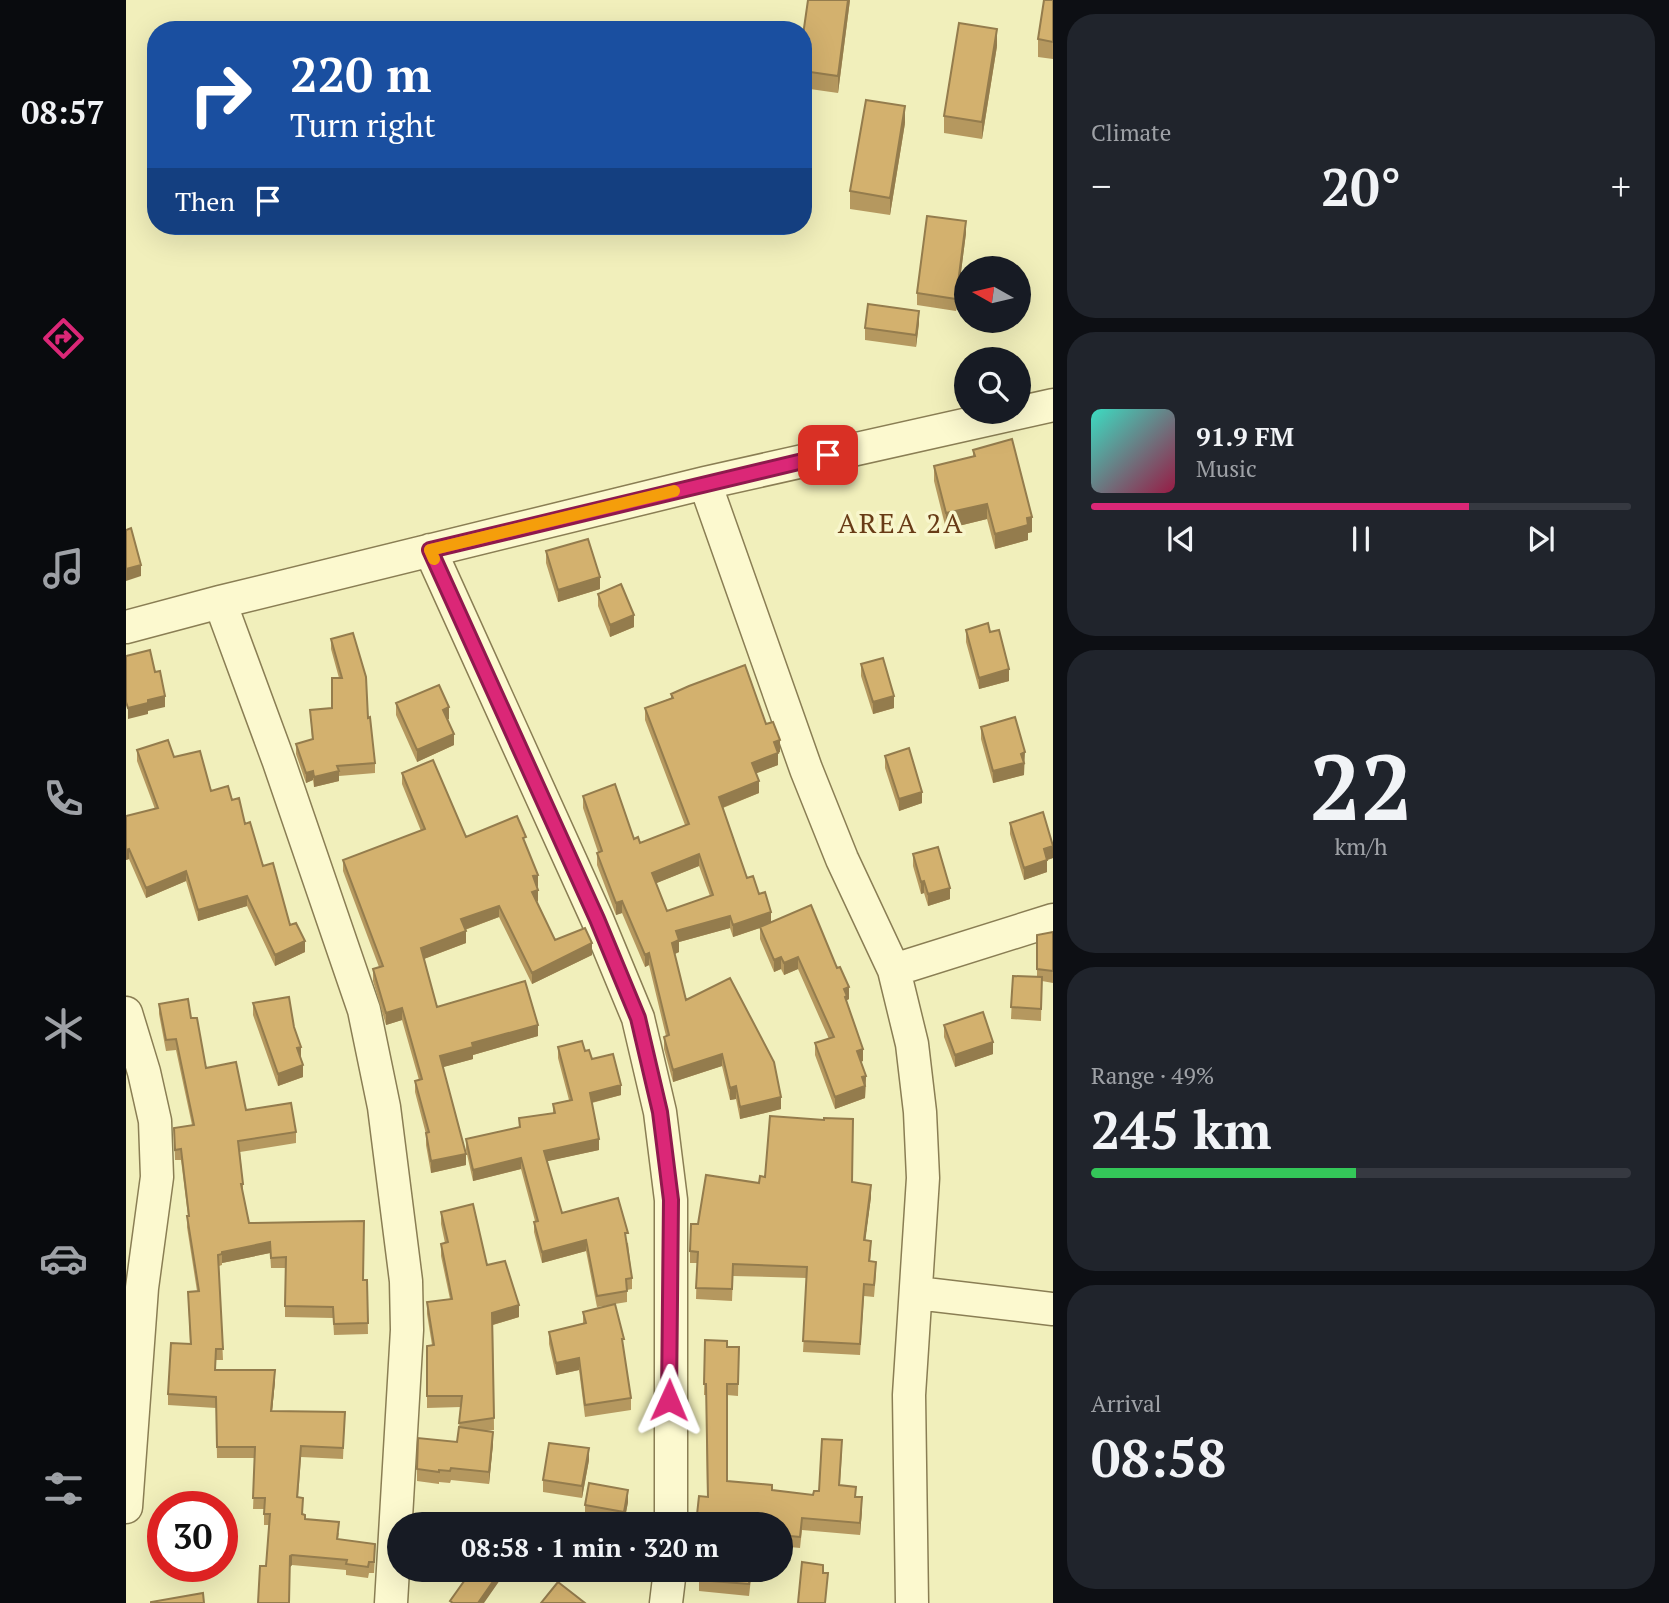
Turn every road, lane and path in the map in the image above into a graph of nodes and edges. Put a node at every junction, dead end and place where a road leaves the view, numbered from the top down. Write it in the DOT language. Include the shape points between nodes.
graph roads {
  1 [pos="1053,405"];
  2 [pos="705,483"];
  3 [pos="430,550"];
  4 [pos="220,602"];
  5 [pos="126,628"];
  6 [pos="1053,920"];
  7 [pos="894,970"];
  8 [pos="126,1013"];
  9 [pos="134,1287"];
  10 [pos="917,1293"];
  11 [pos="1053,1309"];
  12 [pos="126,1507"];
  13 [pos="671,1512"];
  14 [pos="669,1582"];
  15 [pos="391,1603"];
  16 [pos="666,1603"];
  17 [pos="912,1603"];
  1 -- 2 [label="street"];
  2 -- 3 [label="street"];
  2 -- 7 [label="street" via="806,769"];
  3 -- 4 [label="street"];
  3 -- 13 [label="street" via="638,1018 660,1112 671,1200"];
  4 -- 5 [label="street"];
  4 -- 15 [label="street" via="364,1010 384,1107 406,1281 407,1330"];
  6 -- 7 [label="street"];
  7 -- 10 [label="street" via="912,1044 920,1112 923,1178"];
  8 -- 9 [label="street" via="155,1121 157,1177"];
  9 -- 12 [label="street"];
  10 -- 11 [label="street"];
  10 -- 17 [label="street" via="909,1395"];
  14 -- 16 [label="street"];
}
